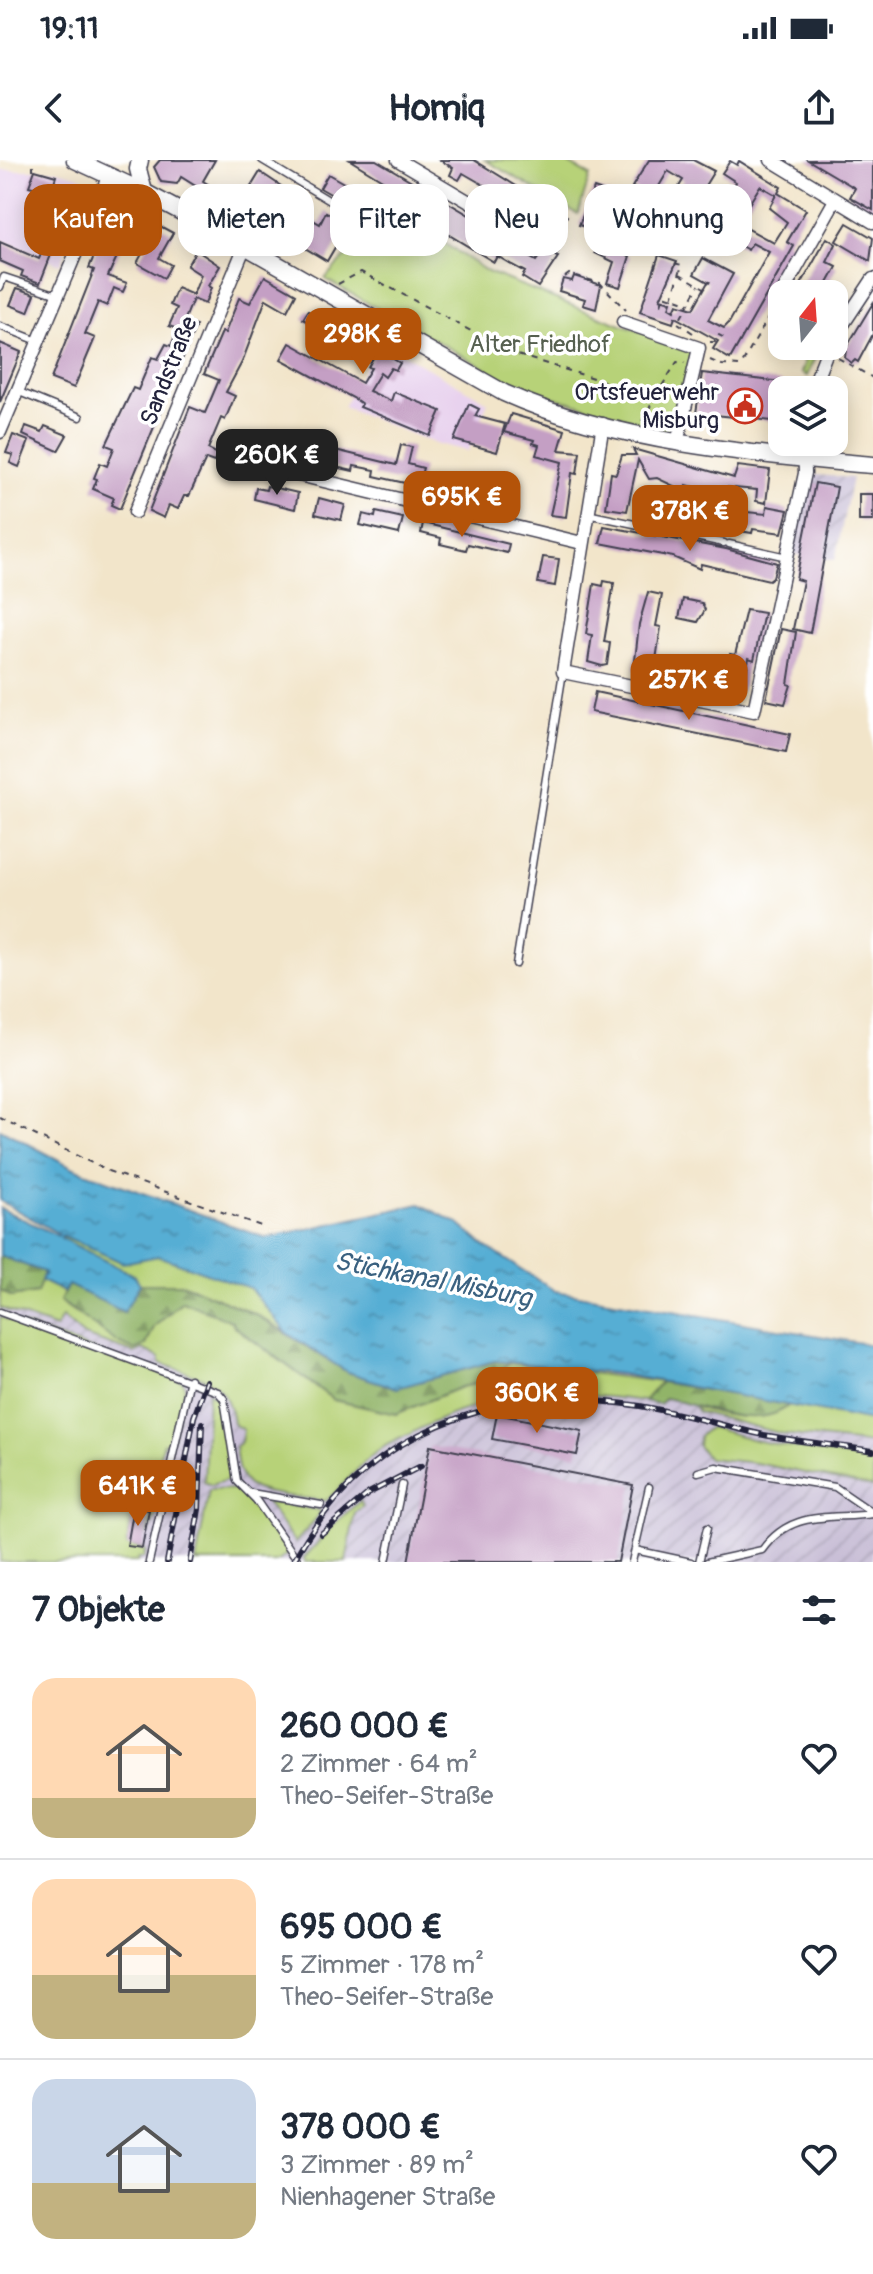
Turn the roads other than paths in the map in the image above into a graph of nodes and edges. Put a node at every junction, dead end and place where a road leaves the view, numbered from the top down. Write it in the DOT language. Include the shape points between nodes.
graph roads {
  1 [pos="75,160"];
  2 [pos="140,160"];
  3 [pos="262,160"];
  4 [pos="398,160"];
  5 [pos="771,160"];
  6 [pos="111,167"];
  7 [pos="133,184"];
  8 [pos="142,184"];
  9 [pos="465,199"];
  10 [pos="835,200"];
  11 [pos="330,201"];
  12 [pos="873,222"];
  13 [pos="241,256"];
  14 [pos="263,256"];
  15 [pos="873,279"];
  16 [pos="790,280"];
  17 [pos="0,287"];
  18 [pos="58,295"];
  19 [pos="625,317"];
  20 [pos="848,317"];
  21 [pos="0,326"];
  22 [pos="38,341"];
  23 [pos="17,391"];
  24 [pos="80,417"];
  25 [pos="603,424"];
  26 [pos="0,432"];
  27 [pos="677,443"];
  28 [pos="768,448"];
  29 [pos="804,456"];
  30 [pos="831,456"];
  31 [pos="253,464"];
  32 [pos="873,465"];
  33 [pos="135,512"];
  34 [pos="587,514"];
  35 [pos="582,543"];
  36 [pos="787,557"];
  37 [pos="563,672"];
  38 [pos="516,964"];
  39 [pos="0,1312"];
  40 [pos="190,1379"];
  41 [pos="698,1472"];
  42 [pos="402,1485"];
  43 [pos="649,1487"];
  44 [pos="251,1493"];
  45 [pos="321,1505"];
  46 [pos="873,1513"];
  47 [pos="707,1528"];
  48 [pos="635,1550"];
  49 [pos="149,1562"];
  50 [pos="299,1562"];
  51 [pos="386,1562"];
  52 [pos="632,1562"];
  53 [pos="691,1562"];
  54 [pos="699,1562"];
  55 [pos="707,1562"];
  1 -- 6 [label="street"];
  2 -- 8 [label="street"];
  3 -- 11 [label="lane"];
  4 -- 9 [label="street"];
  5 -- 10 [label="street"];
  6 -- 7 [label="street"];
  6 -- 18 [label="street"];
  10 -- 12 [label="street"];
  10 -- 16 [label="street"];
  13 -- 33 [label="street, Sandstraße"];
  14 -- 25 [label="street" via="504,393"];
  15 -- 20 [label="street"];
  17 -- 18 [label="lane" via="4,277"];
  18 -- 22 [label="street"];
  19 -- 27 [label="street" via="696,355"];
  21 -- 22 [label="lane"];
  22 -- 23 [label="street"];
  23 -- 24 [label="lane"];
  23 -- 26 [label="street"];
  25 -- 27 [label="street"];
  25 -- 34 [label="street"];
  27 -- 28 [label="street"];
  29 -- 36 [label="street" via="805,473"];
  30 -- 32 [label="street"];
  31 -- 35 [label="street"];
  34 -- 35 [label="street"];
  34 -- 36 [label="lane"];
  35 -- 37 [label="street"];
  36 -- 37 [label="street" via="754,711"];
  37 -- 38 [label="lane"];
  39 -- 40 [label="lane"];
  40 -- 44 [label="lane" via="224,1399 234,1473"];
  40 -- 49 [label="lane"];
  41 -- 46 [label="lane" via="716,1467 835,1487"];
  42 -- 51 [label="lane"];
  43 -- 48 [label="lane"];
  44 -- 45 [label="lane"];
  44 -- 50 [label="lane"];
  46 -- 55 [label="lane" via="791,1523 774,1533 762,1550"];
  47 -- 54 [label="lane"];
  48 -- 52 [label="lane"];
  48 -- 53 [label="lane"];
}
